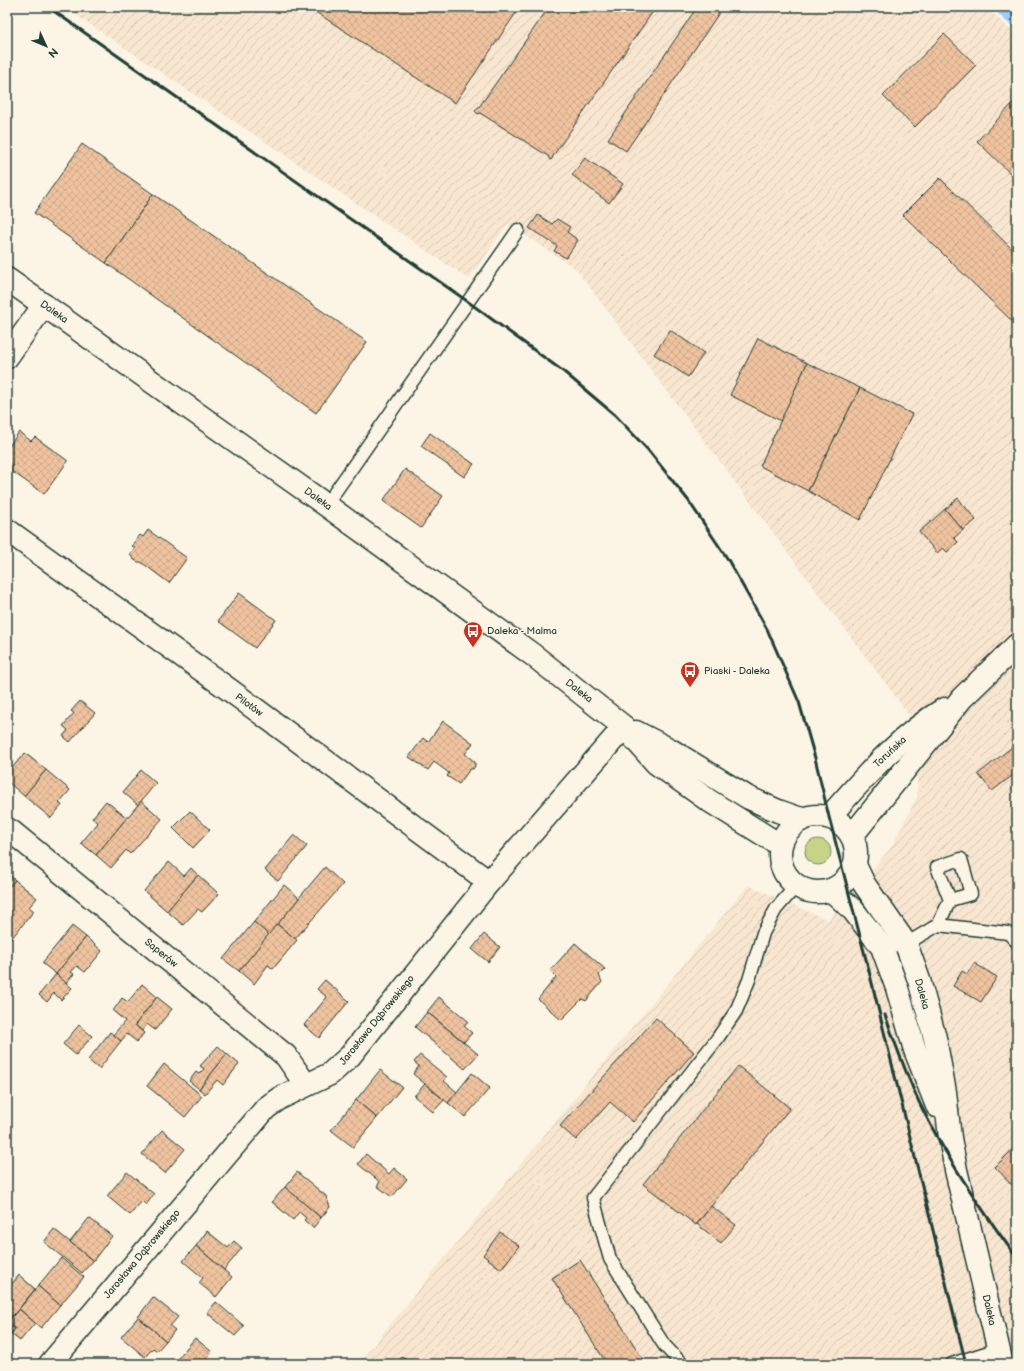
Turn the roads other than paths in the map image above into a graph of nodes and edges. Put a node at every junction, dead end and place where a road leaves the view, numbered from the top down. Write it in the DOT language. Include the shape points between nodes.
graph roads {
  1 [pos="518,230"];
  2 [pos="7,279"];
  3 [pos="44,305"];
  4 [pos="7,356"];
  5 [pos="326,505"];
  6 [pos="7,530"];
  7 [pos="1017,645"];
  8 [pos="962,698"];
  9 [pos="624,726"];
  10 [pos="829,817"];
  11 [pos="801,819"];
  12 [pos="7,829"];
  13 [pos="852,836"];
  14 [pos="780,845"];
  15 [pos="855,865"];
  16 [pos="489,882"];
  17 [pos="796,886"];
  18 [pos="831,890"];
  19 [pos="950,900"];
  20 [pos="938,925"];
  21 [pos="1017,942"];
  22 [pos="906,944"];
  23 [pos="882,947"];
  24 [pos="306,1085"];
  25 [pos="950,1138"];
  26 [pos="1000,1357"];
  27 [pos="50,1364"];
  28 [pos="682,1364"];
  29 [pos="952,1364"];
  1 -- 5 [label="lane"];
  2 -- 3 [label="street, Daleka"];
  3 -- 4 [label="street"];
  3 -- 5 [label="street, Daleka"];
  5 -- 9 [label="street, Daleka" via="533,655"];
  6 -- 16 [label="street, Pilotów" via="231,691"];
  7 -- 8 [label="street, Toruńska"];
  8 -- 10 [label="street, Toruńska" via="924,722 886,754"];
  8 -- 13 [label="street, Toruńska"];
  9 -- 11 [label="street, Daleka" via="669,749 747,797"];
  9 -- 14 [label="street, Daleka" via="656,763 708,800"];
  9 -- 16 [label="street, Jarosława Dąbrowskiego"];
  10 -- 11 [label="street" via="814,816"];
  10 -- 13 [label="street" via="844,825"];
  11 -- 14 [label="street" via="784,834"];
  12 -- 24 [label="street, Saperów" via="286,1056"];
  13 -- 15 [label="street" via="856,851"];
  14 -- 17 [label="street" via="780,863 785,875"];
  15 -- 18 [label="street" via="849,876"];
  15 -- 22 [label="street, Daleka" via="864,884"];
  16 -- 24 [label="street, Jarosława Dąbrowskiego" via="350,1056 330,1074"];
  17 -- 18 [label="street" via="808,891"];
  17 -- 28 [label="lane" via="776,909 763,933 749,980 736,1011 593,1198 610,1259 664,1345"];
  18 -- 23 [label="street, Daleka" via="853,910"];
  19 -- 20 [label="lane"];
  20 -- 21 [label="lane" via="1008,933"];
  20 -- 22 [label="lane"];
  22 -- 23 [label="lane"];
  22 -- 25 [label="street, Daleka" via="935,1038"];
  23 -- 25 [label="street, Daleka" via="915,1050"];
  24 -- 27 [label="street, Jarosława Dąbrowskiego" via="280,1098 256,1118"];
  25 -- 26 [label="street, Daleka"];
  26 -- 29 [label="lane"];
}
